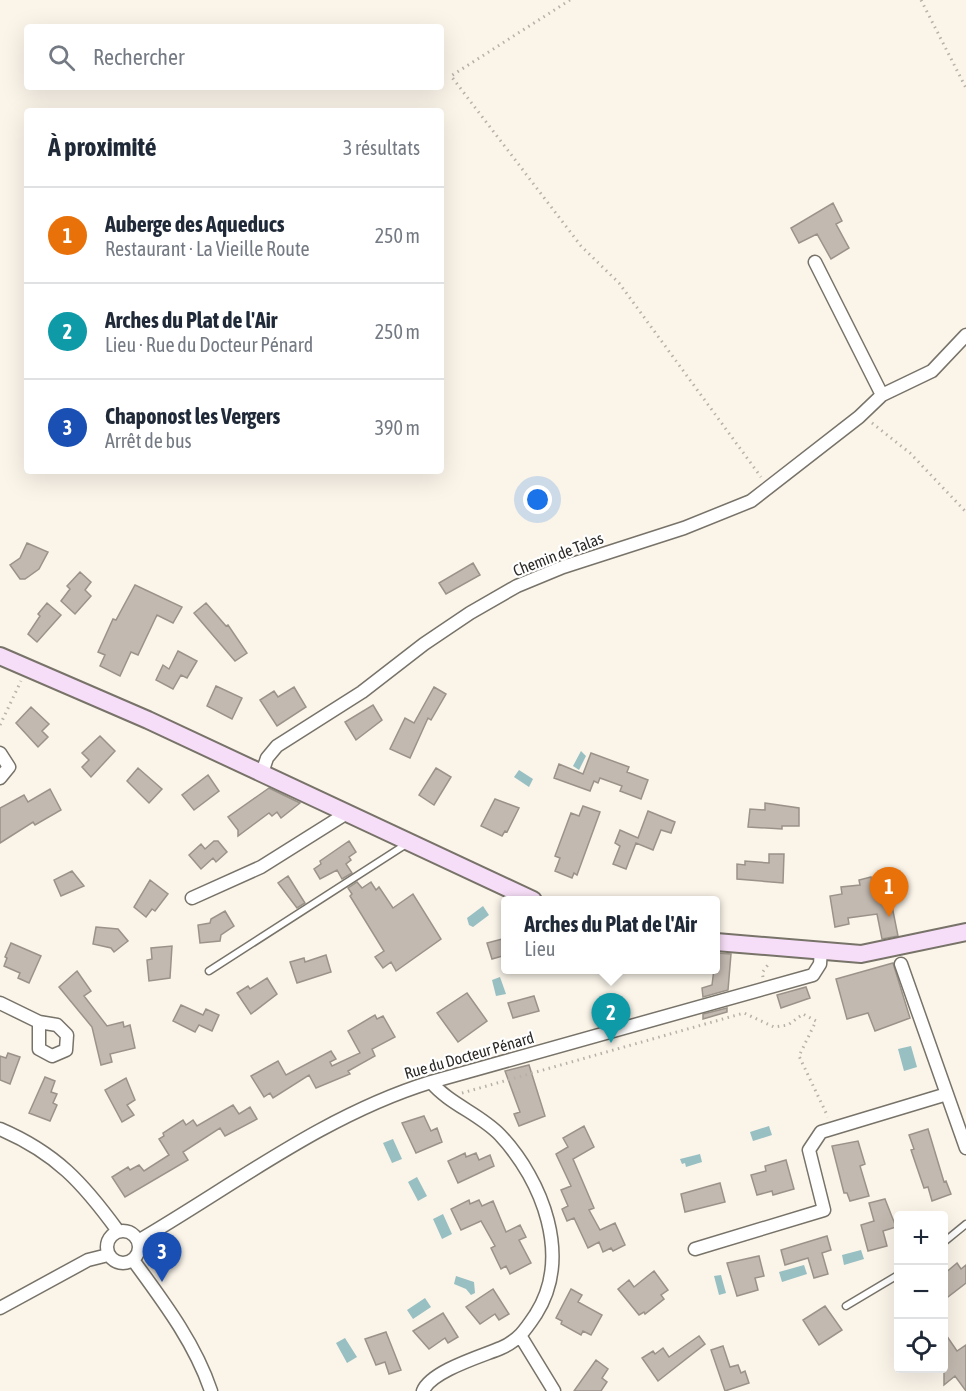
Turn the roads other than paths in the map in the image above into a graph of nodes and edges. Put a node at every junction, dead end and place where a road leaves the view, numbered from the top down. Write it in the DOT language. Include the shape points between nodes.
graph roads {
  1 [pos="815,262"];
  2 [pos="966,335"];
  3 [pos="882,394"];
  4 [pos="0,656"];
  5 [pos="0,753"];
  6 [pos="262,772"];
  7 [pos="0,778"];
  8 [pos="346,813"];
  9 [pos="409,842"];
  10 [pos="524,896"];
  11 [pos="192,898"];
  12 [pos="966,924"];
  13 [pos="966,932"];
  14 [pos="949,934"];
  15 [pos="720,942"];
  16 [pos="821,950"];
  17 [pos="899,957"];
  18 [pos="209,971"];
  19 [pos="0,1003"];
  20 [pos="39,1022"];
  21 [pos="431,1082"];
  22 [pos="947,1094"];
  23 [pos="0,1129"];
  24 [pos="966,1149"];
  25 [pos="966,1224"];
  26 [pos="118,1231"];
  27 [pos="948,1239"];
  28 [pos="138,1241"];
  29 [pos="694,1249"];
  30 [pos="108,1255"];
  31 [pos="133,1260"];
  32 [pos="894,1277"];
  33 [pos="846,1306"];
  34 [pos="0,1308"];
  35 [pos="521,1337"];
  36 [pos="212,1391"];
  37 [pos="423,1391"];
  38 [pos="554,1391"];
  1 -- 3 [label="street"];
  2 -- 3 [label="street" via="932,371"];
  3 -- 6 [label="street, Chemin de Talas" via="770,488 731,510 563,567 479,607 362,692 277,746"];
  4 -- 6 [label="main road"];
  5 -- 7 [label="street" via="9,767"];
  6 -- 8 [label="main road"];
  8 -- 9 [label="main road"];
  8 -- 11 [label="street" via="261,867"];
  9 -- 10 [label="main road"];
  9 -- 18 [label="lane"];
  12 -- 14 [label="main road"];
  13 -- 14 [label="main road"];
  14 -- 17 [label="main road"];
  15 -- 16 [label="main road"];
  16 -- 17 [label="main road"];
  16 -- 21 [label="street, Rue du Docteur Pénard" via="820,964 813,975"];
  17 -- 22 [label="street"];
  19 -- 20 [label="street"];
  21 -- 28 [label="street, Rue du Docteur Pénard" via="373,1102"];
  21 -- 35 [label="street" via="499,1134 522,1163 541,1203 554,1243 552,1280 542,1305"];
  22 -- 24 [label="street"];
  22 -- 29 [label="street" via="821,1132 809,1150 824,1210"];
  23 -- 26 [label="street" via="30,1142 63,1165 93,1195"];
  25 -- 27 [label="lane"];
  26 -- 28 [label="street" via="130,1232"];
  26 -- 30 [label="street" via="106,1244"];
  28 -- 31 [label="street"];
  30 -- 31 [label="street" via="117,1263"];
  30 -- 34 [label="street" via="88,1260"];
  31 -- 36 [label="street" via="168,1309"];
  32 -- 33 [label="lane"];
  35 -- 37 [label="street" via="441,1373"];
  35 -- 38 [label="street"];
}
